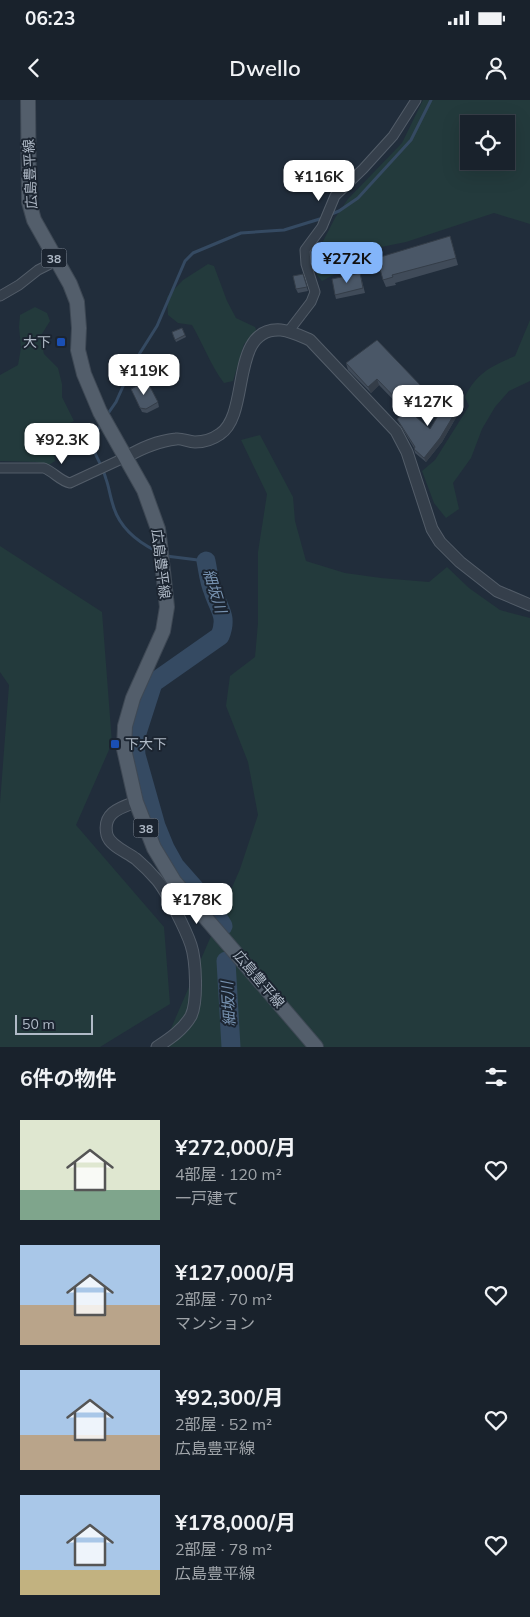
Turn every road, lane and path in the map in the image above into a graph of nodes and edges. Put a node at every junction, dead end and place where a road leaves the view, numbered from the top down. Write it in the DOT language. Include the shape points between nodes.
graph roads {
  1 [pos="28,100"];
  2 [pos="416,100"];
  3 [pos="56,261"];
  4 [pos="0,296"];
  5 [pos="288,332"];
  6 [pos="126,457"];
  7 [pos="0,468"];
  8 [pos="530,605"];
  9 [pos="136,802"];
  10 [pos="157,1047"];
  11 [pos="316,1047"];
  1 -- 3 [label="main road, 広島豊平線 / 38" via="30,202 34,220"];
  2 -- 5 [label="street" via="393,136 336,196 322,227 305,250 315,292"];
  3 -- 4 [label="street"];
  3 -- 6 [label="main road, 広島豊平線 / 38" via="77,302 78,350 84,374 100,412"];
  5 -- 6 [label="street" via="266,333 255,340 247,356 232,419 222,433 208,440 178,439 146,446"];
  5 -- 8 [label="street" via="310,340 396,431 407,452 432,529 440,542 497,590"];
  6 -- 7 [label="street" via="70,483 44,468"];
  6 -- 9 [label="main road, 広島豊平線 / 38" via="144,490 158,529 167,607 162,631 133,698 125,726 124,749"];
  9 -- 10 [label="street" via="109,816 106,825 108,837 158,881 192,946 196,982 191,1016 174,1036"];
  9 -- 11 [label="main road, 広島豊平線 / 38" via="154,848 174,881"];
}
